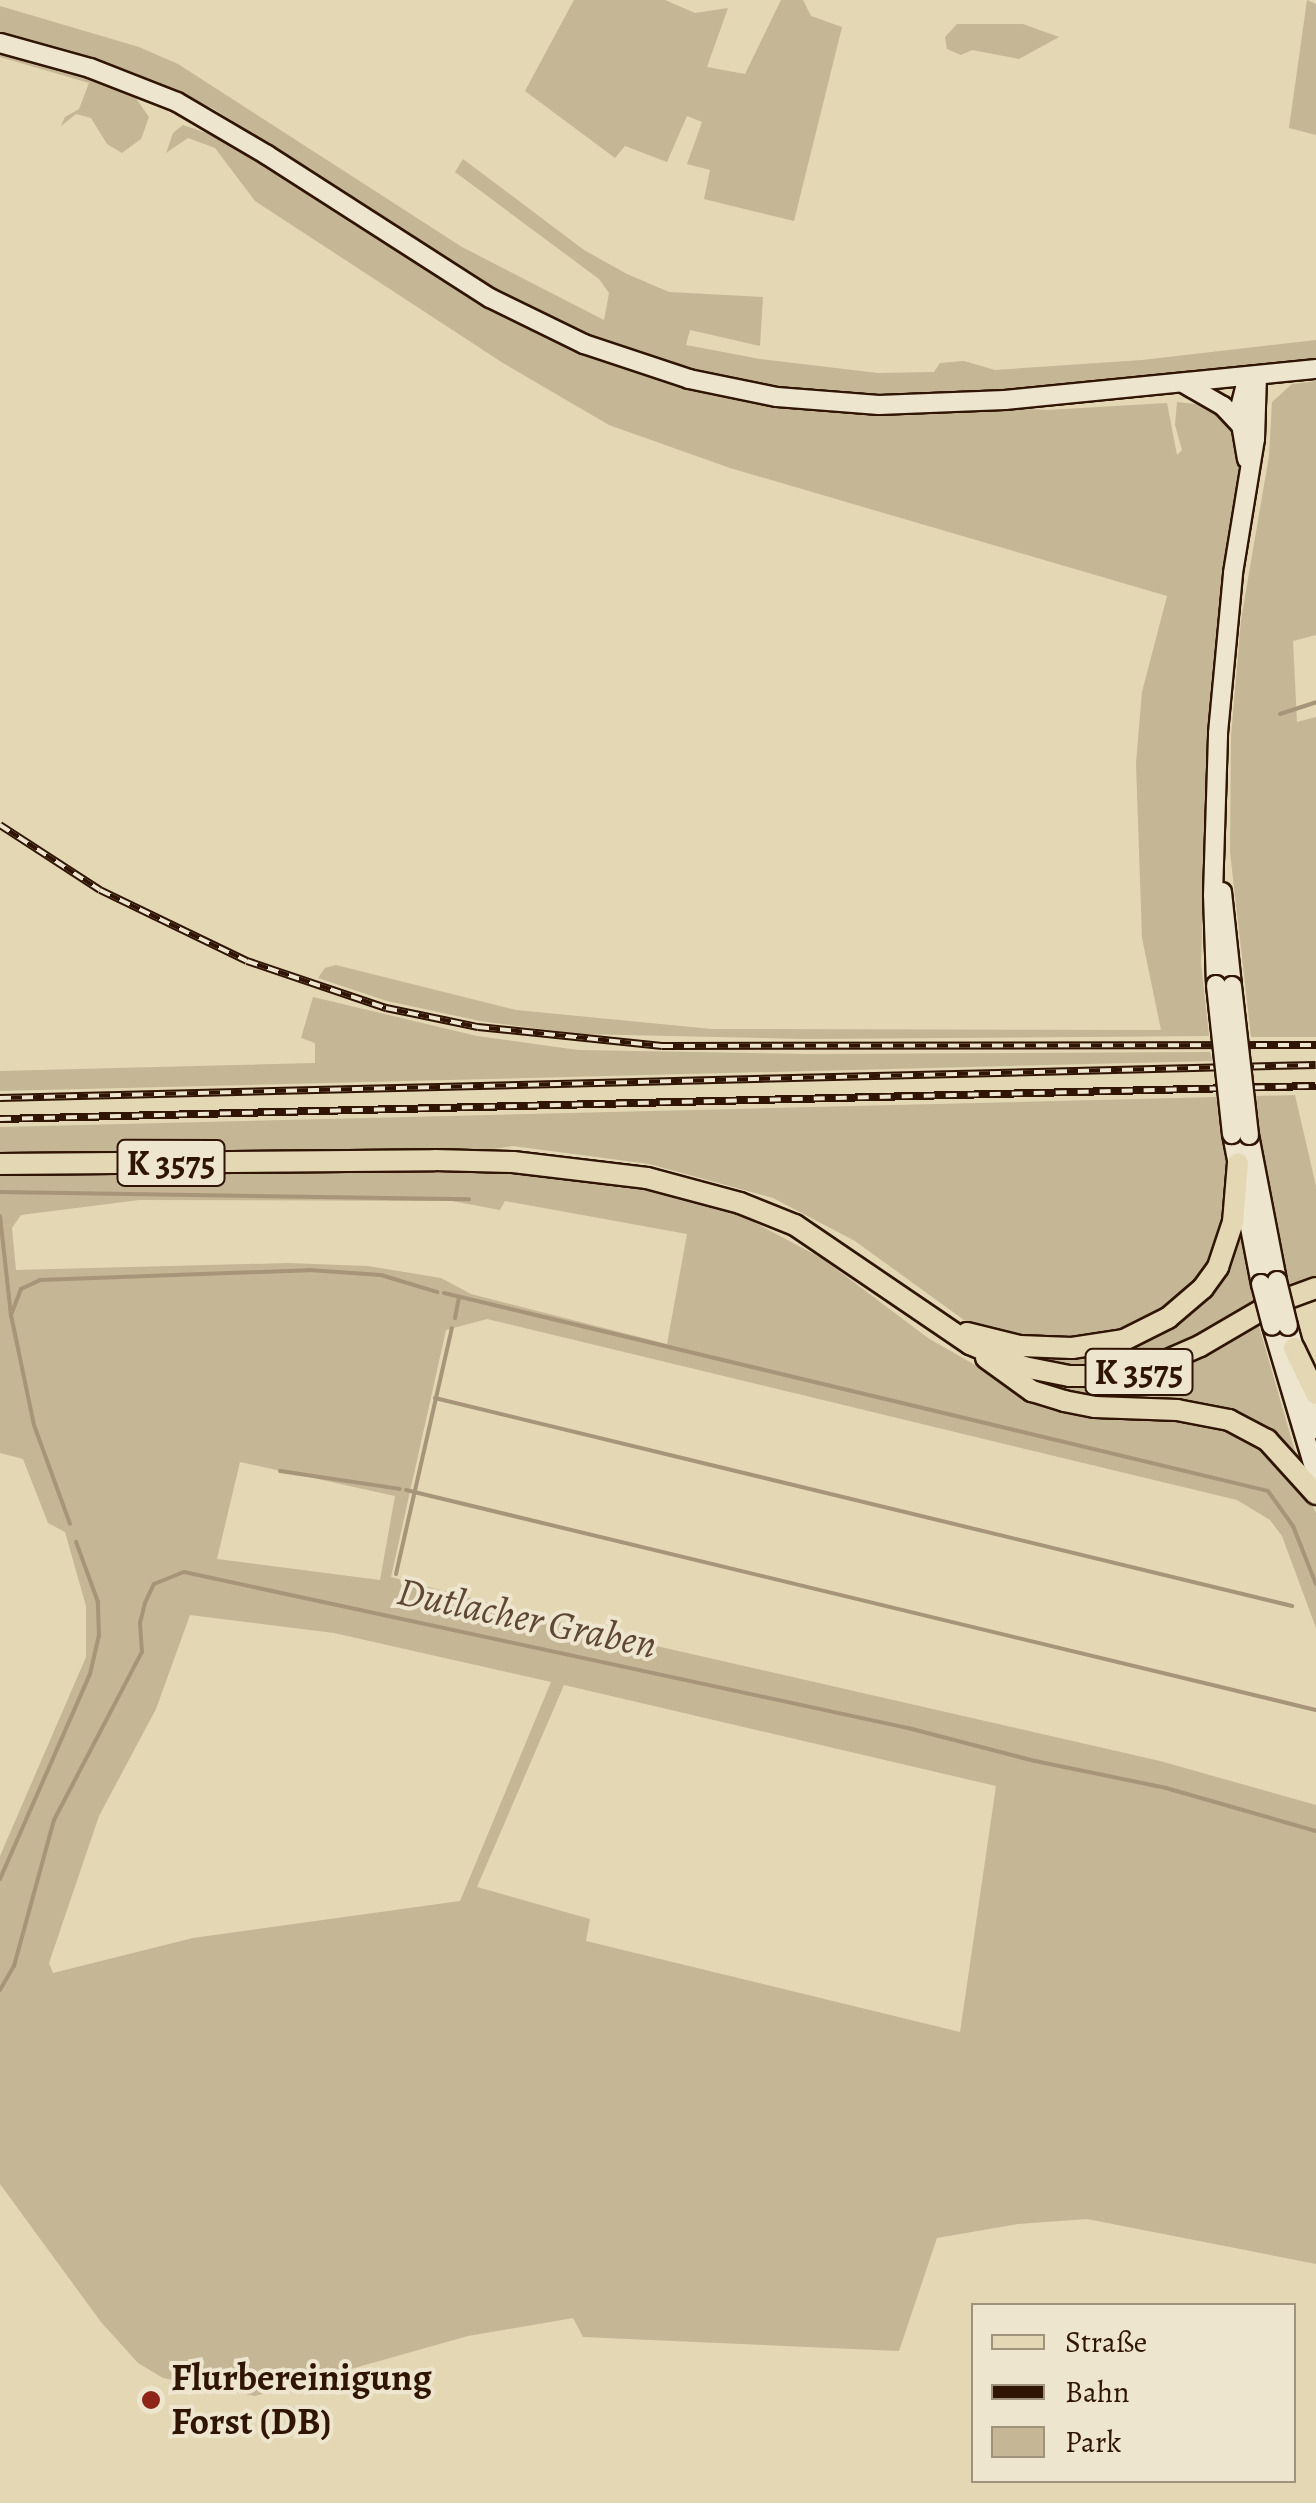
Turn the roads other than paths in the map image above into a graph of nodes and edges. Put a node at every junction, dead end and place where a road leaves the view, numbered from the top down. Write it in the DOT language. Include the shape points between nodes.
graph roads {
  1 [pos="0,43"];
  2 [pos="1316,368"];
  3 [pos="1253,376"];
  4 [pos="1183,383"];
  5 [pos="1240,424"];
  6 [pos="1248,467"];
  7 [pos="1241,1135"];
  8 [pos="1238,1163"];
  9 [pos="0,1164"];
  10 [pos="1269,1282"];
  11 [pos="1316,1288"];
  12 [pos="1306,1296"];
  13 [pos="1280,1326"];
  14 [pos="948,1330"];
  15 [pos="970,1344"];
  16 [pos="1294,1348"];
  17 [pos="1316,1394"];
  18 [pos="1316,1429"];
  19 [pos="1316,1474"];
  20 [pos="1316,1494"];
  1 -- 4 [label="main road" via="177,102 490,298 648,367 777,397 879,405"];
  2 -- 3 [label="main road"];
  3 -- 4 [label="main road"];
  3 -- 5 [label="main road" via="1240,398"];
  3 -- 6 [label="main road" via="1255,439"];
  4 -- 5 [label="main road"];
  5 -- 6 [label="main road"];
  6 -- 7 [label="main road, bridge" via="1225,645 1216,844"];
  7 -- 8 [label="main road"];
  7 -- 10 [label="main road"];
  8 -- 10 [label="main road"];
  8 -- 14 [label="main road" via="1223,1256 1204,1288 1168,1318 1124,1340 1072,1348 1020,1346"];
  9 -- 14 [label="main road, K 3575" via="435,1160 647,1178 795,1225"];
  10 -- 13 [label="main road, bridge"];
  11 -- 12 [label="main road"];
  12 -- 15 [label="main road, K 3575" via="1173,1360 1121,1376 1045,1372"];
  13 -- 16 [label="main road"];
  13 -- 19 [label="main road"];
  14 -- 15 [label="main road, K 3575"];
  15 -- 20 [label="main road" via="1006,1376 1064,1401 1228,1420 1286,1456"];
  16 -- 17 [label="main road"];
  16 -- 18 [label="main road"];
}
